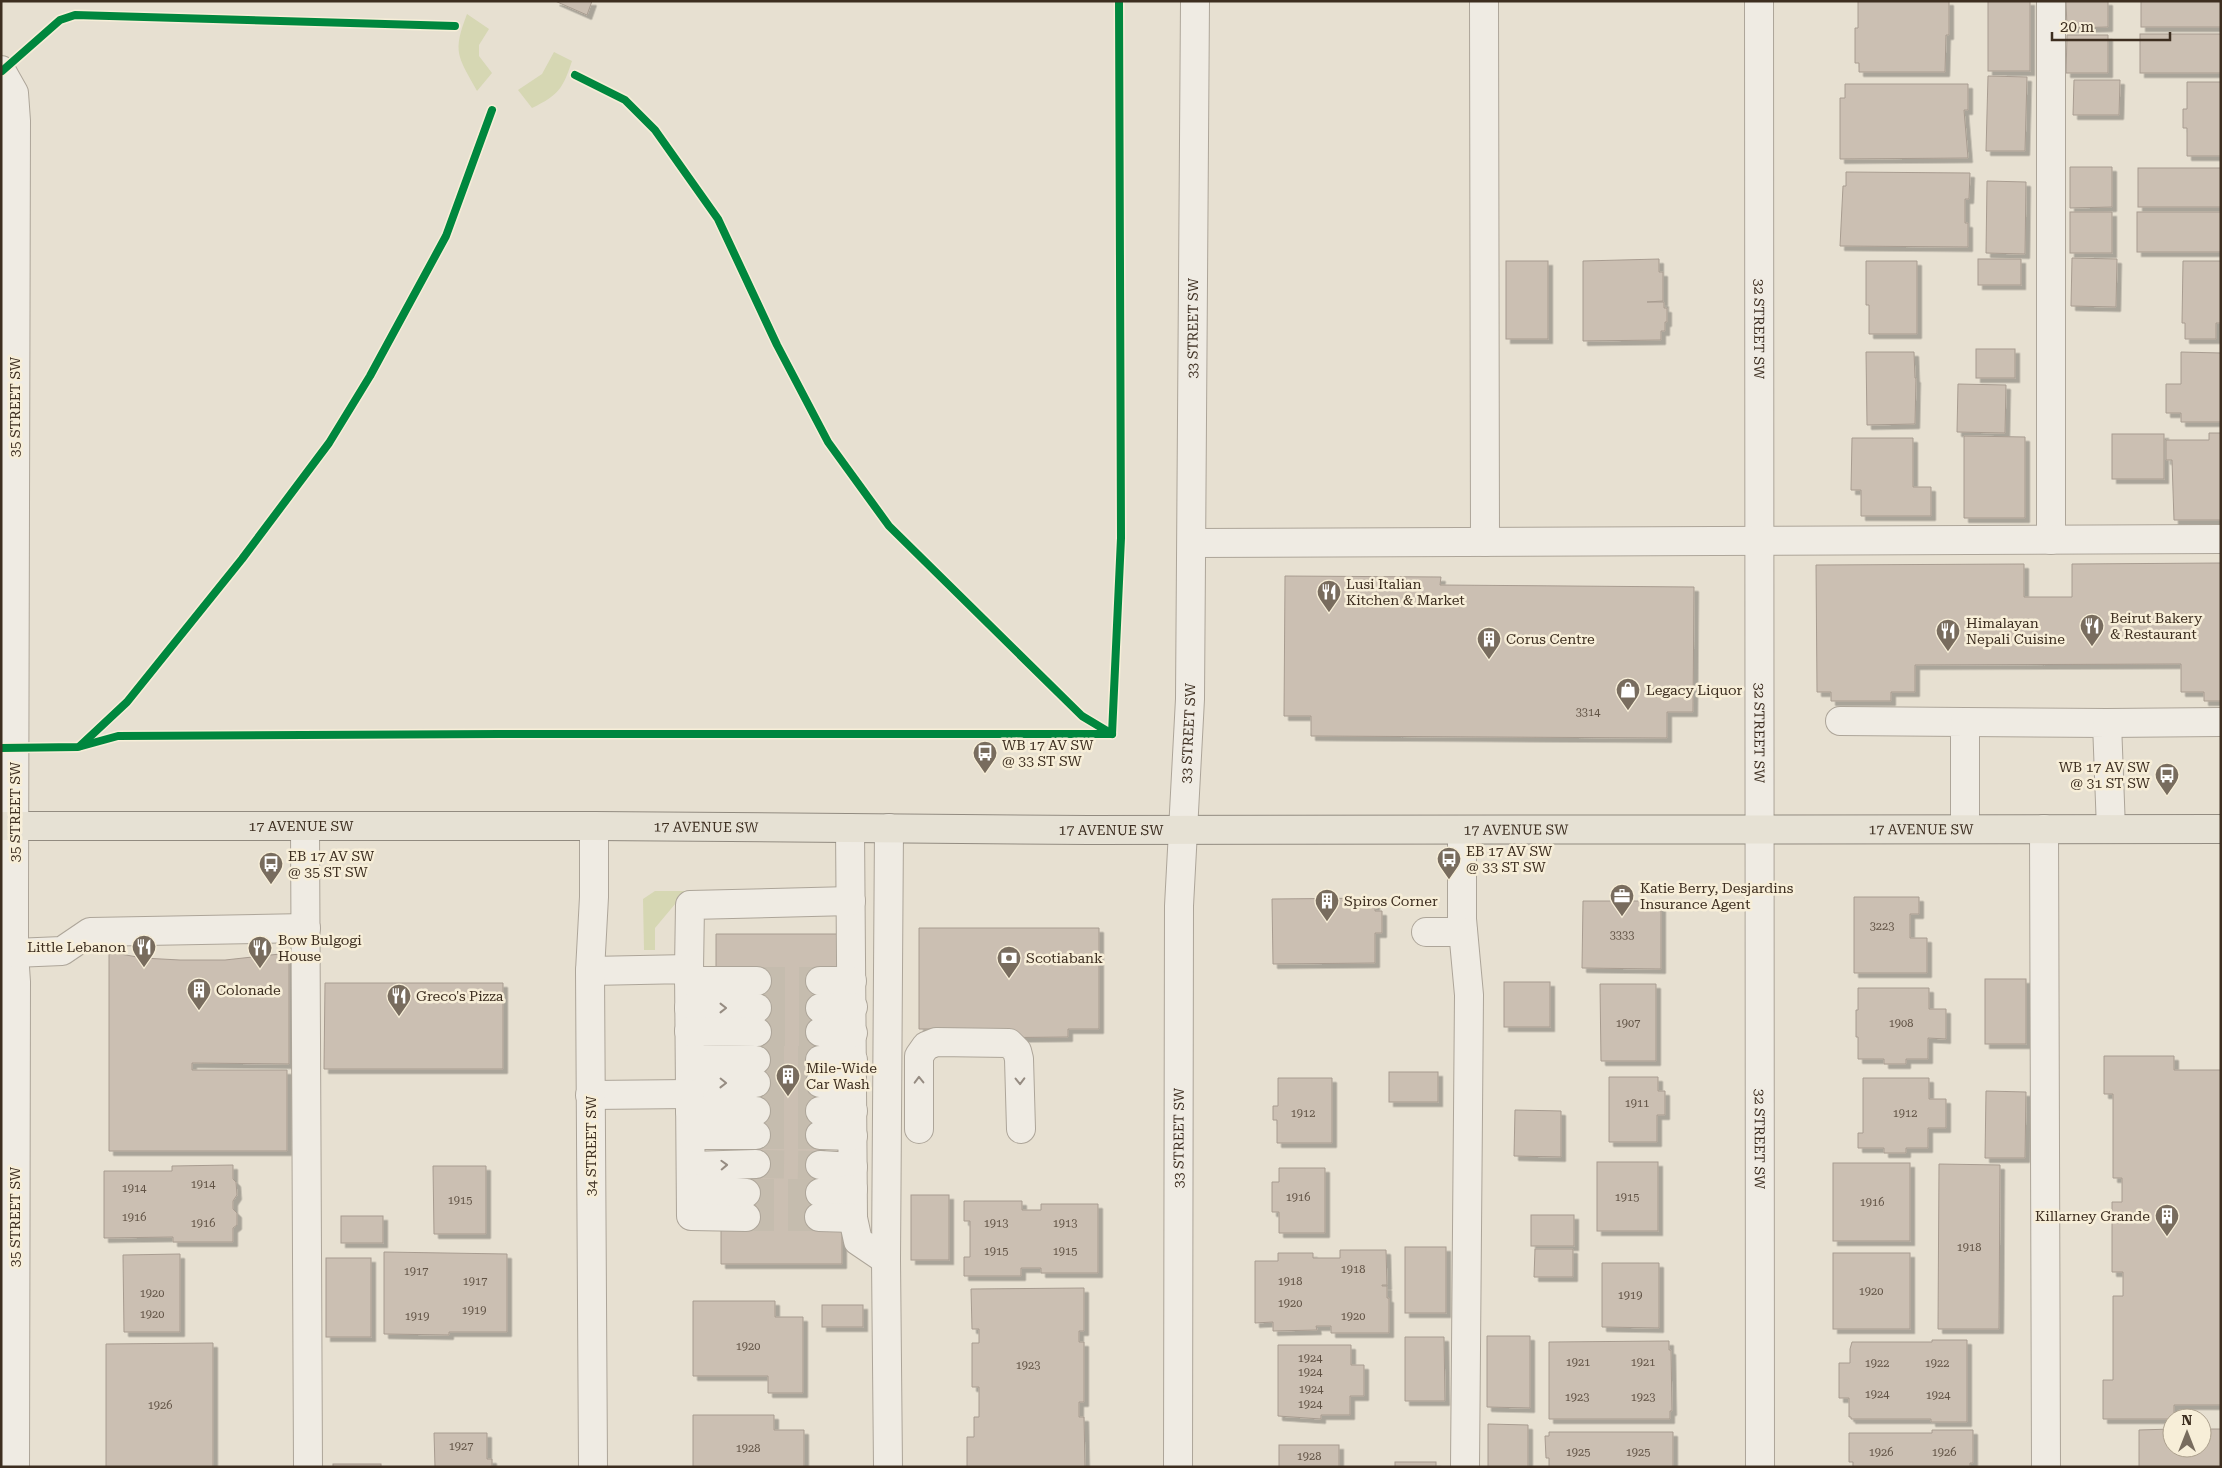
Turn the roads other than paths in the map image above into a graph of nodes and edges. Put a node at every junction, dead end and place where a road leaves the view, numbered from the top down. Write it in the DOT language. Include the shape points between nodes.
graph roads {
  1 [pos="1195,1"];
  2 [pos="1484,1"];
  3 [pos="1759,1"];
  4 [pos="2051,1"];
  5 [pos="2,70"];
  6 [pos="2221,539"];
  7 [pos="2051,540"];
  8 [pos="1759,541"];
  9 [pos="1485,542"];
  10 [pos="1192,543"];
  11 [pos="1840,721"];
  12 [pos="1965,722"];
  13 [pos="2221,722"];
  14 [pos="2107,723"];
  15 [pos="8,826"];
  16 [pos="305,826"];
  17 [pos="594,826"];
  18 [pos="850,828"];
  19 [pos="889,828"];
  20 [pos="1965,829"];
  21 [pos="2044,829"];
  22 [pos="2111,829"];
  23 [pos="2221,829"];
  24 [pos="1183,830"];
  25 [pos="1462,830"];
  26 [pos="1760,830"];
  27 [pos="851,901"];
  28 [pos="306,928"];
  29 [pos="1426,932"];
  30 [pos="1463,932"];
  31 [pos="14,952"];
  32 [pos="590,971"];
  33 [pos="689,975"];
  34 [pos="852,980"];
  35 [pos="756,981"];
  36 [pos="820,981"];
  37 [pos="9,982"];
  38 [pos="689,1020"];
  39 [pos="756,1020"];
  40 [pos="820,1020"];
  41 [pos="853,1020"];
  42 [pos="756,1072"];
  43 [pos="820,1072"];
  44 [pos="590,1095"];
  45 [pos="690,1096"];
  46 [pos="853,1098"];
  47 [pos="756,1123"];
  48 [pos="820,1123"];
  49 [pos="919,1129"];
  50 [pos="1021,1129"];
  51 [pos="756,1164"];
  52 [pos="820,1165"];
  53 [pos="691,1177"];
  54 [pos="853,1178"];
  55 [pos="853,1218"];
  56 [pos="886,1260"];
  57 [pos="15,1467"];
  58 [pos="308,1467"];
  59 [pos="593,1467"];
  60 [pos="888,1467"];
  61 [pos="1178,1467"];
  62 [pos="1465,1467"];
  63 [pos="1760,1467"];
  64 [pos="2046,1467"];
  1 -- 10 [label="street, 33 STREET SW"];
  2 -- 9 [label="street"];
  3 -- 8 [label="street, 32 STREET SW"];
  4 -- 7 [label="street"];
  5 -- 15 [label="street, 35 STREET SW" via="14,93 16,121"];
  6 -- 7 [label="street"];
  7 -- 8 [label="street"];
  8 -- 9 [label="street"];
  8 -- 26 [label="street, 32 STREET SW"];
  9 -- 10 [label="street"];
  10 -- 24 [label="street, 33 STREET SW" via="1190,708"];
  11 -- 12 [label="street"];
  12 -- 14 [label="street"];
  12 -- 20 [label="street"];
  13 -- 14 [label="street"];
  14 -- 22 [label="street"];
  15 -- 16 [label="main road, 17 AVENUE SW"];
  15 -- 31 [label="street, 35 STREET SW"];
  16 -- 17 [label="main road, 17 AVENUE SW"];
  16 -- 28 [label="street"];
  17 -- 18 [label="main road, 17 AVENUE SW"];
  17 -- 32 [label="street, 34 STREET SW"];
  18 -- 19 [label="main road, 17 AVENUE SW"];
  18 -- 27 [label="street"];
  19 -- 24 [label="main road, 17 AVENUE SW"];
  19 -- 56 [label="street"];
  20 -- 21 [label="main road, 17 AVENUE SW"];
  20 -- 26 [label="main road, 17 AVENUE SW"];
  21 -- 22 [label="main road, 17 AVENUE SW"];
  21 -- 64 [label="street"];
  22 -- 23 [label="main road, 17 AVENUE SW"];
  24 -- 25 [label="main road, 17 AVENUE SW"];
  24 -- 61 [label="street, 33 STREET SW" via="1179,906"];
  25 -- 26 [label="main road, 17 AVENUE SW"];
  25 -- 30 [label="street"];
  26 -- 63 [label="street, 32 STREET SW"];
  27 -- 33 [label="street" via="690,905"];
  27 -- 34 [label="street"];
  28 -- 31 [label="street" via="90,932 62,951"];
  28 -- 58 [label="street"];
  29 -- 30 [label="street"];
  30 -- 62 [label="street" via="1469,995"];
  31 -- 37 [label="street, 35 STREET SW"];
  32 -- 33 [label="street"];
  32 -- 44 [label="street, 34 STREET SW"];
  33 -- 35 [label="street"];
  33 -- 38 [label="street"];
  34 -- 36 [label="street"];
  34 -- 41 [label="street"];
  37 -- 57 [label="street, 35 STREET SW"];
  38 -- 39 [label="street, one-way"];
  38 -- 45 [label="street"];
  40 -- 41 [label="street"];
  41 -- 46 [label="street"];
  45 -- 42 [label="street, one-way"];
  43 -- 46 [label="street"];
  44 -- 45 [label="street"];
  44 -- 59 [label="street, 34 STREET SW"];
  45 -- 47 [label="street"];
  45 -- 53 [label="street"];
  46 -- 48 [label="street"];
  46 -- 54 [label="street"];
  49 -- 50 [label="street, one-way" via="919,1056 926,1046 936,1042 1009,1043 1017,1051"];
  53 -- 51 [label="street, one-way"];
  52 -- 54 [label="street"];
  53 -- 53 [label="street" via="691,1216 746,1205"];
  54 -- 55 [label="street"];
  54 -- 55 [label="street" via="820,1205"];
  55 -- 56 [label="street" via="858,1241"];
  56 -- 60 [label="street"];
}
